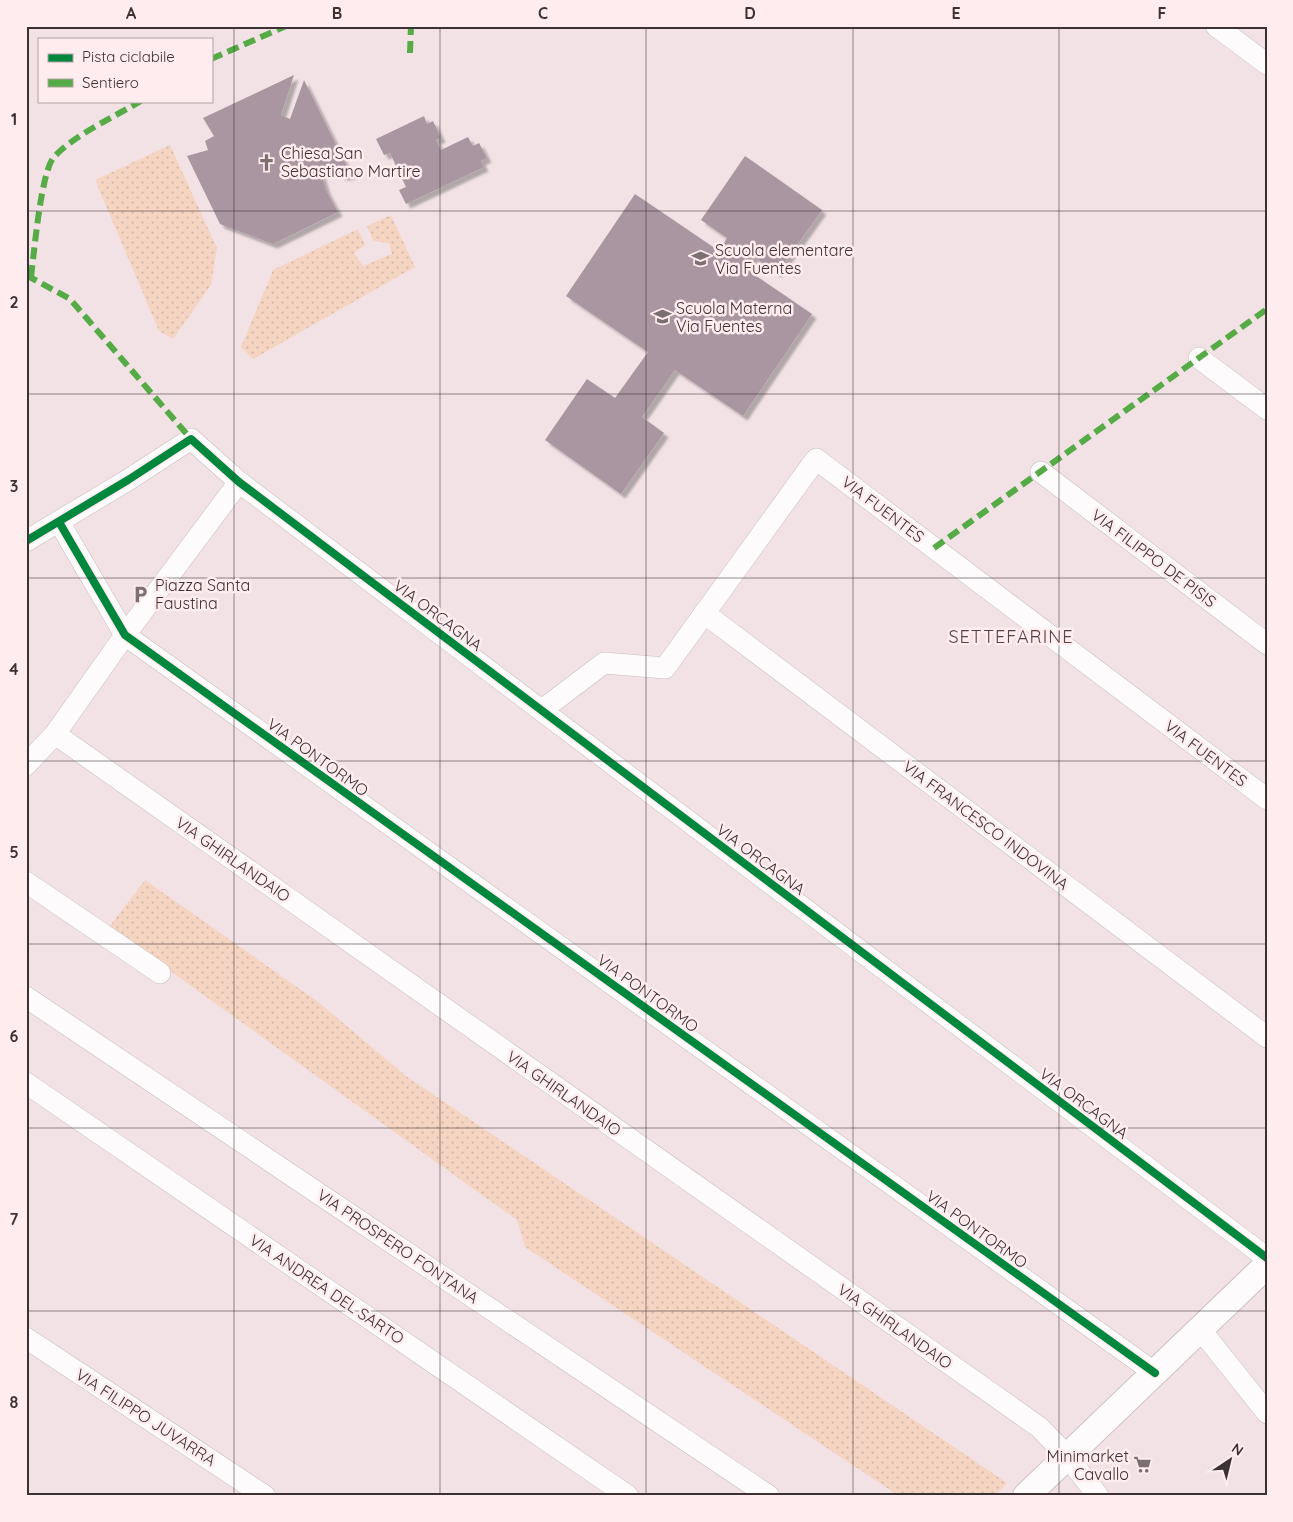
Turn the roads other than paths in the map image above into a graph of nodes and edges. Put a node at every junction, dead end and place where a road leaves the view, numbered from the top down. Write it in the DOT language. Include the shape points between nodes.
graph roads {
  1 [pos="1216,26"];
  2 [pos="1267,64"];
  3 [pos="1199,358"];
  4 [pos="1267,409"];
  5 [pos="1041,472"];
  6 [pos="238,482"];
  7 [pos="59,522"];
  8 [pos="26,541"];
  9 [pos="704,613"];
  10 [pos="125,635"];
  11 [pos="1267,644"];
  12 [pos="542,710"];
  13 [pos="55,734"];
  14 [pos="26,764"];
  15 [pos="1267,799"];
  16 [pos="26,882"];
  17 [pos="160,973"];
  18 [pos="26,997"];
  19 [pos="1267,1038"];
  20 [pos="26,1083"];
  21 [pos="1267,1258"];
  22 [pos="1267,1265"];
  23 [pos="1200,1329"];
  24 [pos="26,1338"];
  25 [pos="1155,1373"];
  26 [pos="1267,1413"];
  27 [pos="1068,1457"];
  28 [pos="265,1496"];
  29 [pos="628,1496"];
  30 [pos="770,1496"];
  31 [pos="1026,1496"];
  32 [pos="1098,1496"];
  1 -- 2 [label="street"];
  3 -- 4 [label="street"];
  5 -- 11 [label="street, VIA FILIPPO DE PISIS"];
  6 -- 7 [label="street" via="190,439"];
  6 -- 10 [label="street"];
  6 -- 12 [label="street, VIA ORCAGNA"];
  7 -- 8 [label="street"];
  7 -- 10 [label="street"];
  9 -- 12 [label="street, VIA FUENTES" via="665,668 604,662"];
  9 -- 15 [label="street, VIA FUENTES" via="816,459"];
  9 -- 19 [label="street, VIA FRANCESCO INDOVINA"];
  10 -- 13 [label="street"];
  10 -- 25 [label="street, VIA PONTORMO"];
  12 -- 21 [label="street, VIA ORCAGNA"];
  13 -- 14 [label="street"];
  13 -- 27 [label="street, VIA GHIRLANDAIO" via="1039,1428"];
  16 -- 17 [label="street"];
  18 -- 30 [label="street, VIA PROSPERO FONTANA"];
  20 -- 29 [label="street, VIA ANDREA DEL SARTO"];
  22 -- 23 [label="street"];
  23 -- 25 [label="street"];
  23 -- 26 [label="street"];
  24 -- 28 [label="street, VIA FILIPPO JUVARRA"];
  25 -- 27 [label="street"];
  27 -- 31 [label="street"];
  27 -- 32 [label="street, VIA GHIRLANDAIO"];
}
